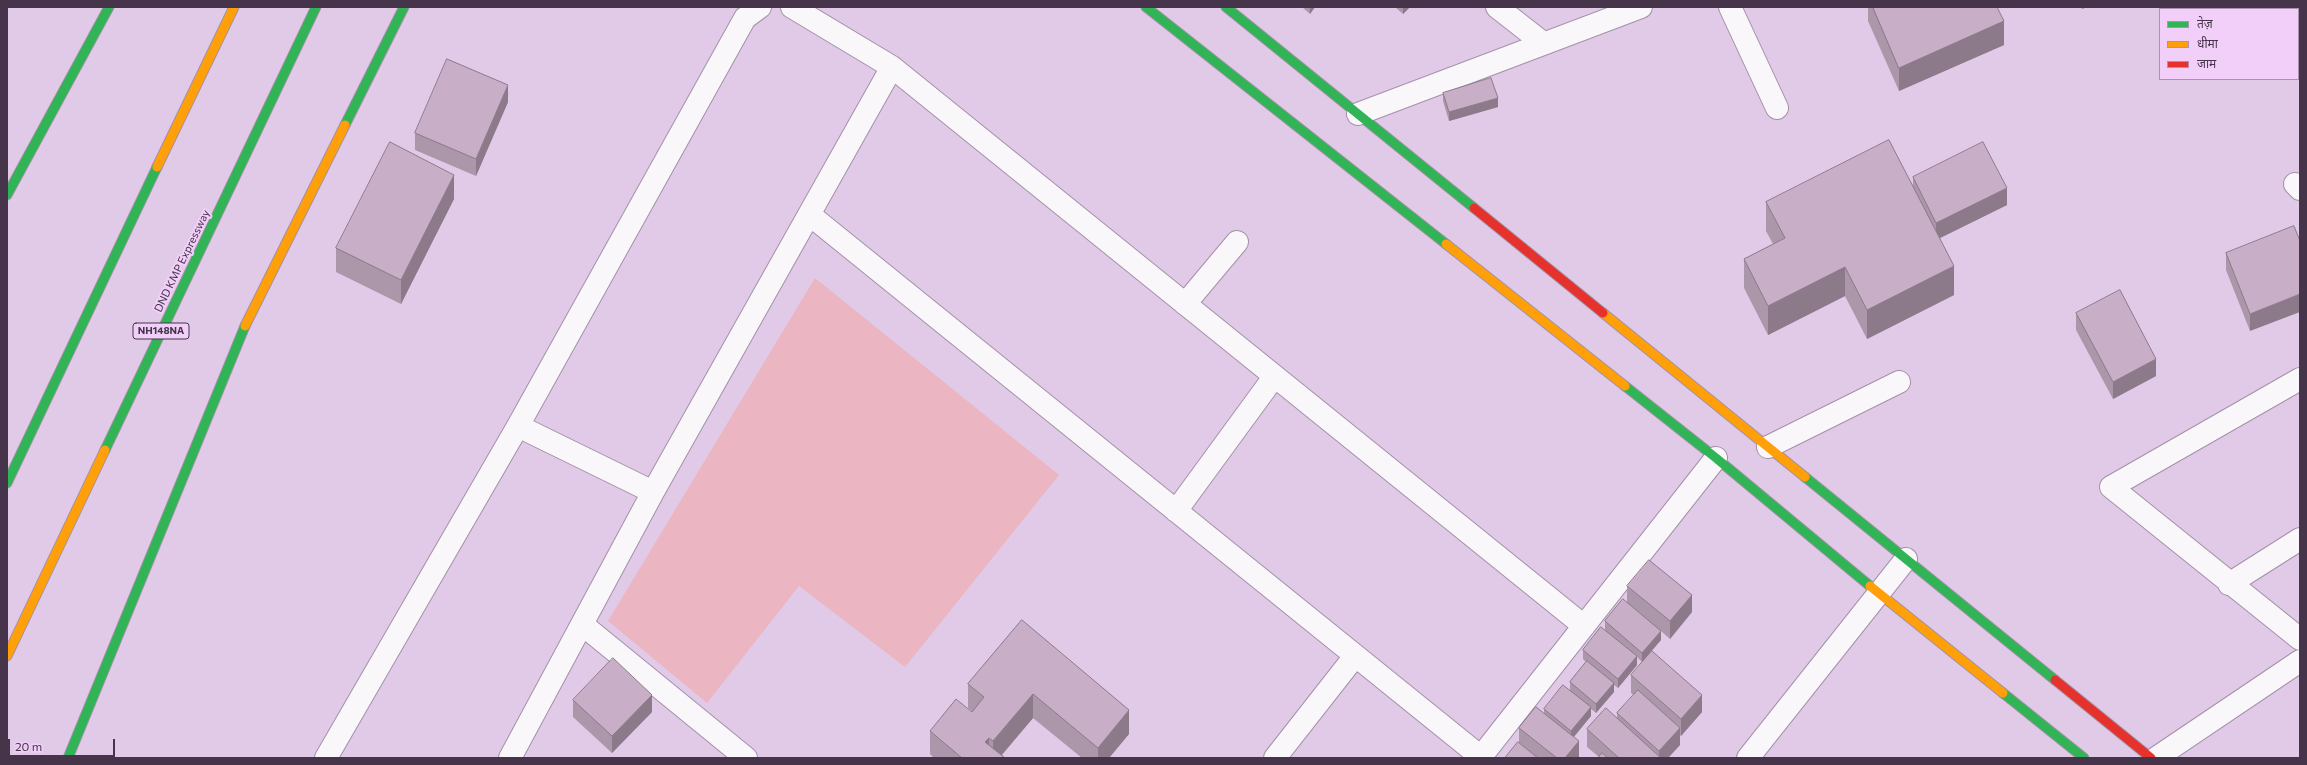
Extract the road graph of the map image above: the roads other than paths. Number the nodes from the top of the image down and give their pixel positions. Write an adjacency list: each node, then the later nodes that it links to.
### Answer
1 (110, 7): 16 (main road)
2 (234, 7): 26 (main road)
3 (316, 7): 36 (main road, DND KMP Expressway / NH148NA)
4 (404, 7): 39 (main road)
5 (760, 7): 23 (street)
6 (792, 7): 13 (street)
7 (1146, 7): 25 (main road)
8 (1226, 7): 15 (main road)
9 (1497, 7): 12 (street)
10 (1641, 7): 12 (street)
11 (1730, 7): 14 (street)
12 (1543, 43): 15 (street)
13 (892, 68): 17 (street); 19 (street)
14 (1777, 108)
15 (1358, 114): 24 (main road)
16 (7, 195)
17 (810, 215): 27 (street); 28 (street)
18 (1237, 242): 19 (street)
19 (1185, 304): 20 (street)
20 (1274, 377): 28 (street); 34 (street)
21 (2300, 379): 31 (street)
22 (1899, 382): 24 (street)
23 (518, 426): 27 (street); 40 (street)
24 (1768, 447): 30 (main road)
25 (1716, 458): 32 (main road); 34 (street)
26 (7, 483)
27 (653, 492): 33 (street)
28 (1176, 511): 37 (street)
29 (2300, 539): 31 (street)
30 (1906, 559): 32 (street); 47 (main road)
31 (2230, 584): 35 (street)
32 (1879, 593): 45 (street); 46 (main road)
33 (583, 625): 41 (street); 42 (street)
34 (1584, 626): 44 (street)
35 (2300, 639)
36 (7, 656)
37 (1355, 656): 43 (street); 44 (street)
38 (2300, 661): 48 (street)
39 (68, 758)
40 (326, 758)
41 (510, 758)
42 (746, 758)
43 (1275, 758)
44 (1480, 758)
45 (1748, 758)
46 (2084, 758)
47 (2151, 758)
48 (2156, 758)

